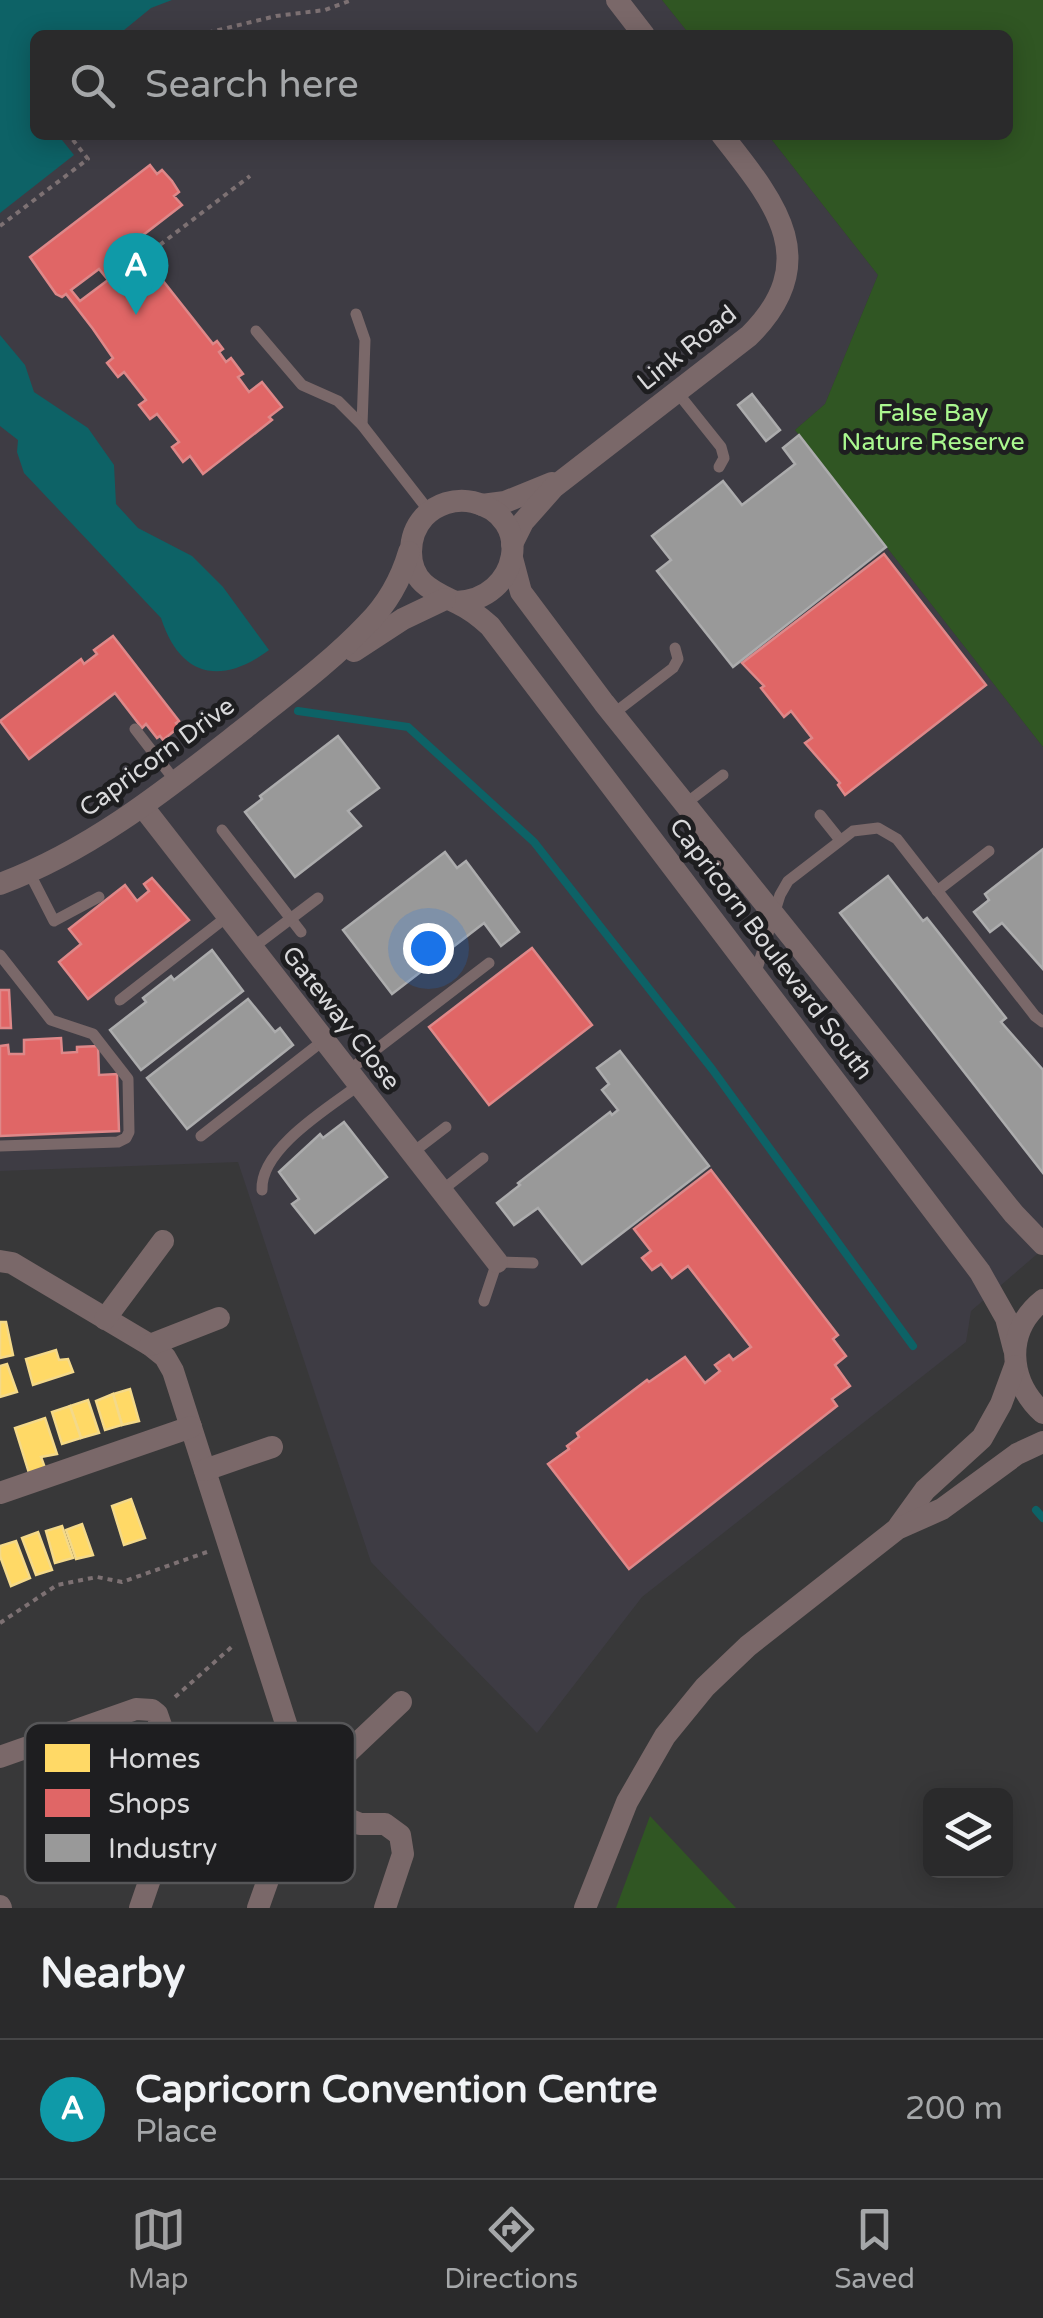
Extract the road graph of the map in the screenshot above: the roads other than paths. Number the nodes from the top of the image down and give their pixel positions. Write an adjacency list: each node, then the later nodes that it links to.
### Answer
1 (617, 0): 2 (street)
2 (640, 30)
3 (726, 140): 6 (street, Link Road)
4 (356, 314): 7 (lane)
5 (256, 331): 7 (lane)
6 (678, 392): 8 (lane); 9 (street, Link Road)
7 (362, 426): 11 (lane)
8 (718, 467)
9 (573, 472): 10 (street, Link Road); 13 (street, Link Road)
10 (482, 505): 11 (street); 13 (street)
11 (430, 512): 12 (street)
12 (410, 548): 14 (street); 16 (street, Capricorn Drive)
13 (512, 551): 14 (street); 17 (street, Capricorn Boulevard South)
14 (450, 600): 16 (street, Capricorn Drive); 39 (street, Capricorn Boulevard South)
15 (676, 648): 17 (lane)
16 (288, 694): 20 (street, Capricorn Drive)
17 (614, 714): 21 (street, Capricorn Boulevard South)
18 (135, 728): 20 (lane)
19 (723, 775): 21 (lane)
20 (176, 782): 22 (street, Capricorn Drive)
21 (685, 804): 32 (street, Capricorn Boulevard South)
22 (143, 807): 27 (street, Capricorn Drive); 33 (street, Gateway Close)
23 (820, 814): 25 (lane)
24 (222, 830): 34 (lane)
25 (840, 840): 29 (lane); 32 (lane)
26 (989, 851): 29 (lane)
27 (28, 872): 28 (street, Capricorn Drive); 30 (lane)
28 (0, 884)
29 (937, 891): 41 (lane)
30 (99, 897)
31 (318, 898): 34 (lane)
32 (774, 914): 39 (lane); 54 (street, Capricorn Boulevard South)
33 (228, 916): 36 (street, Gateway Close); 40 (lane)
34 (291, 918): 35 (lane); 36 (lane)
35 (302, 932)
36 (252, 948): 44 (street, Gateway Close)
37 (0, 955): 48 (lane)
38 (488, 963): 42 (lane)
39 (756, 972): 63 (street, Capricorn Boulevard South)
40 (120, 1000)
41 (1043, 1022)
42 (405, 1028): 43 (lane); 45 (lane)
43 (414, 1039)
44 (324, 1040): 45 (street, Gateway Close); 47 (lane)
45 (354, 1078): 49 (street, Gateway Close); 51 (lane)
46 (446, 1127): 49 (lane)
47 (201, 1136)
48 (0, 1146)
49 (412, 1153): 52 (street, Gateway Close)
50 (483, 1158): 52 (lane)
51 (262, 1190)
52 (441, 1191): 56 (street, Gateway Close)
53 (162, 1240): 61 (street)
54 (1043, 1244)
55 (0, 1261): 61 (street)
56 (497, 1262): 57 (lane); 59 (lane)
57 (533, 1264)
58 (1043, 1300): 63 (street)
59 (484, 1301)
60 (219, 1318): 62 (street)
61 (105, 1319): 62 (street)
62 (150, 1346): 65 (street)
63 (1014, 1358): 64 (street, Capricorn Boulevard South); 70 (street)
64 (1043, 1413)
65 (191, 1427): 68 (street); 69 (street)
66 (1043, 1442): 70 (street)
67 (272, 1447): 68 (street)
68 (205, 1470): 74 (street)
69 (0, 1493)
70 (897, 1529): 84 (street)
71 (401, 1702): 75 (street)
72 (98, 1723): 73 (street)
73 (160, 1723)
74 (285, 1723)
75 (355, 1746)
76 (25, 1748): 77 (street)
77 (0, 1756)
78 (355, 1822): 83 (street)
79 (149, 1883): 81 (street)
80 (267, 1883): 82 (street)
81 (140, 1908)
82 (258, 1908)
83 (384, 1908)
84 (585, 1908)

